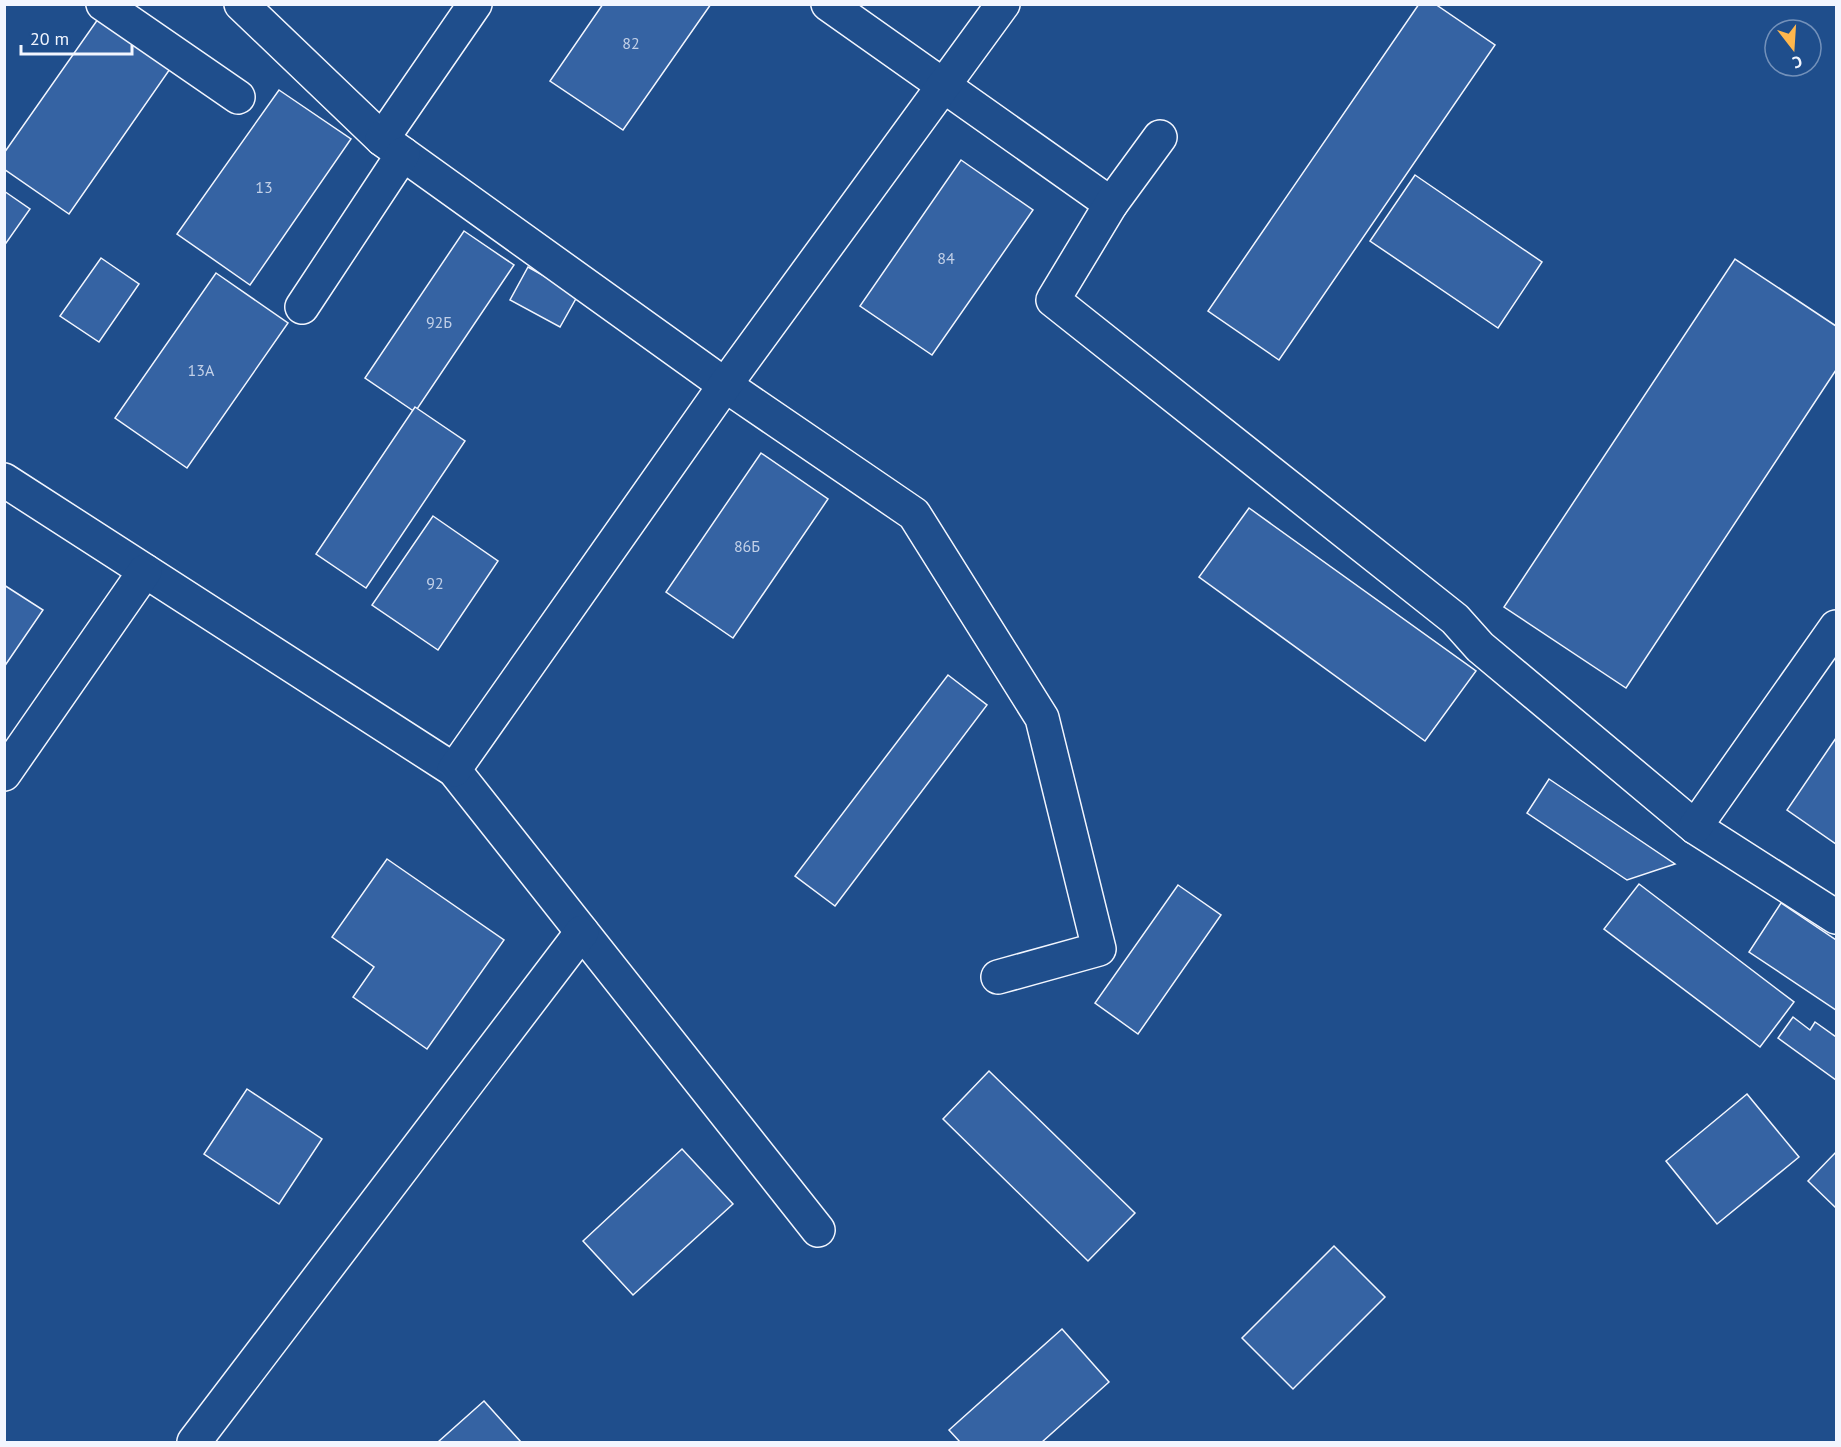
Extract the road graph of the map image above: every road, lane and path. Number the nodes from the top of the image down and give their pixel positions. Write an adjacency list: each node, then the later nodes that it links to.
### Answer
1 (103, 4): 7 (street)
2 (240, 4): 9 (street)
3 (475, 4): 9 (street)
4 (828, 4): 6 (street)
5 (1003, 4): 6 (street)
6 (942, 85): 10 (street); 12 (street)
7 (238, 97)
8 (1160, 137): 10 (street)
9 (392, 147): 11 (street); 12 (street)
10 (1112, 204): 18 (street)
11 (302, 307)
12 (725, 386): 16 (street); 21 (street)
13 (4, 480): 14 (street)
14 (146, 571): 16 (street); 17 (street)
15 (1836, 627): 18 (street)
16 (454, 770): 20 (street)
17 (4, 774)
18 (1695, 827): 19 (street)
19 (1836, 917)
20 (582, 932): 22 (street); 23 (street)
21 (998, 977)
22 (818, 1230)
23 (194, 1443)

